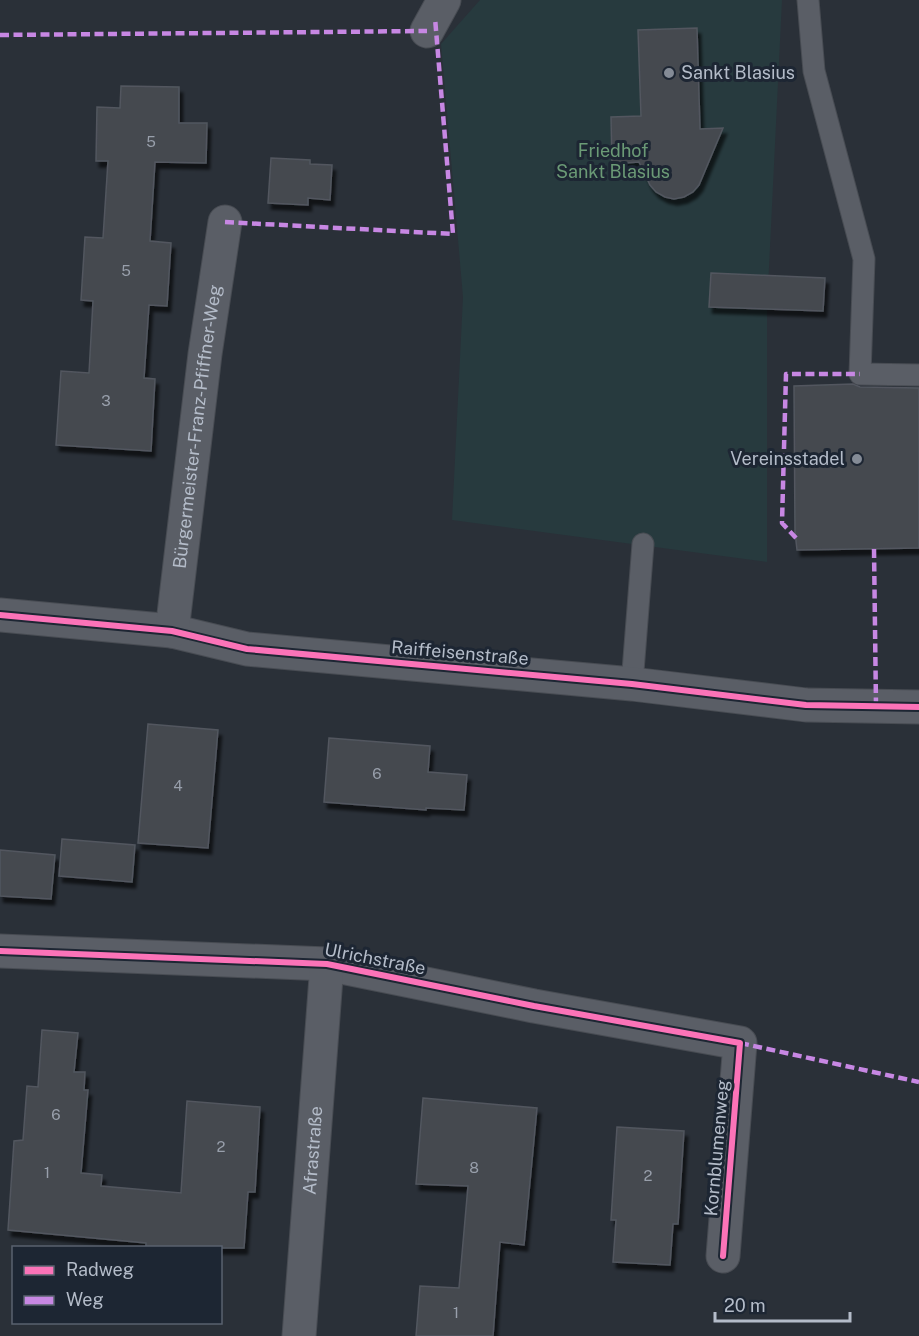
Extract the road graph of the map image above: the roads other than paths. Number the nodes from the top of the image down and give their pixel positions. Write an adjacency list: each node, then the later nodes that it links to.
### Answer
1 (444, 0): 3 (street)
2 (808, 0): 5 (lane)
3 (427, 31)
4 (225, 222): 8 (street, Bürgermeister-Franz-Pfiffner-Weg)
5 (919, 375)
6 (643, 544): 9 (lane)
7 (0, 615): 8 (street, Raiffeisenstraße)
8 (172, 631): 9 (street, Raiffeisenstraße)
9 (632, 684): 10 (street, Raiffeisenstraße)
10 (919, 707)
11 (0, 951): 12 (street, Ulrichstraße)
12 (327, 964): 13 (street, Ulrichstraße); 15 (street, Afrastraße)
13 (740, 1043): 14 (street, Kornblumenweg)
14 (723, 1256)
15 (299, 1336)

